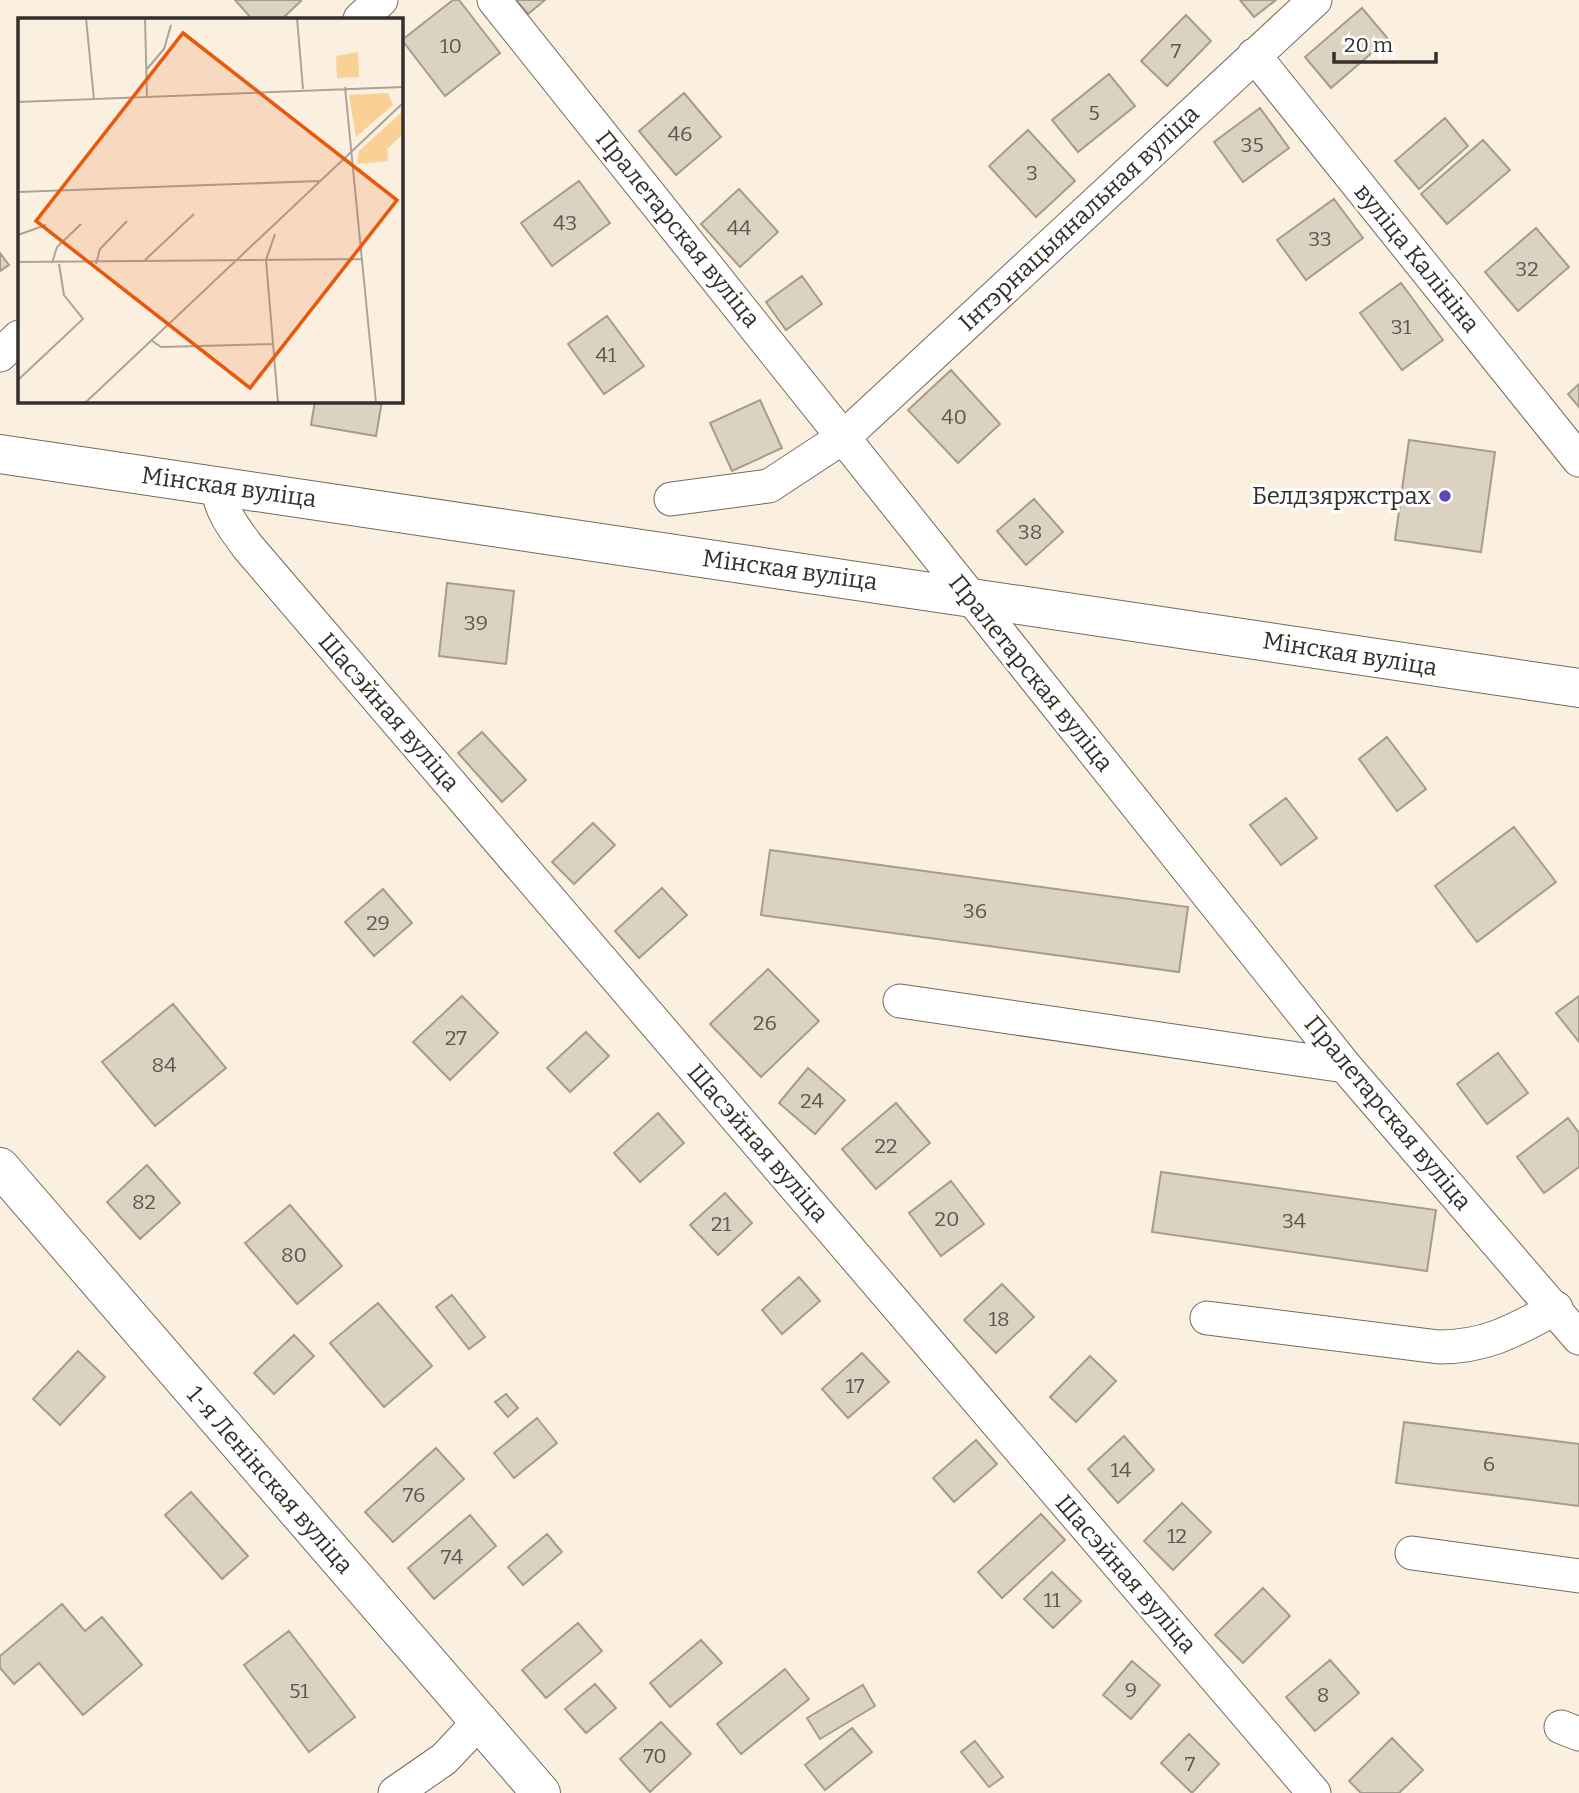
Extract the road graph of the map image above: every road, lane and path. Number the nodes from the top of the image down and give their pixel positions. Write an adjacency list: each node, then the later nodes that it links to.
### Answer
1 (381, 0): 4 (street)
2 (494, 0): 8 (street, Пралетарская вуліца)
3 (1315, 0): 5 (street, Інтэрнацыянальная вуліца)
4 (361, 18)
5 (1254, 55): 8 (street, Інтэрнацыянальная вуліца); 10 (street, вуліца Калініна)
6 (18, 338): 7 (street)
7 (0, 355)
8 (845, 436): 12 (street, Інтэрнацыянальная вуліца); 13 (street, Пралетарская вуліца)
9 (0, 454): 11 (main road, Мінская вуліца)
10 (1579, 460)
11 (217, 485): 13 (main road, Мінская вуліца); 26 (street, Шасэйная вуліца)
12 (671, 499)
13 (968, 597): 14 (main road, Мінская вуліца); 16 (street, Пралетарская вуліца)
14 (1579, 688)
15 (900, 1001): 16 (street)
16 (1345, 1066): 18 (street, Пралетарская вуліца)
17 (0, 1167): 23 (main road, 1-я Ленінская вуліца)
18 (1556, 1308): 19 (street); 20 (street, Пралетарская вуліца)
19 (1207, 1318)
20 (1579, 1338)
21 (1412, 1553): 22 (street)
22 (1579, 1576)
23 (479, 1722): 24 (street); 25 (main road, 1-я Ленінская вуліца)
24 (395, 1793)
25 (541, 1793)
26 (1314, 1793)

